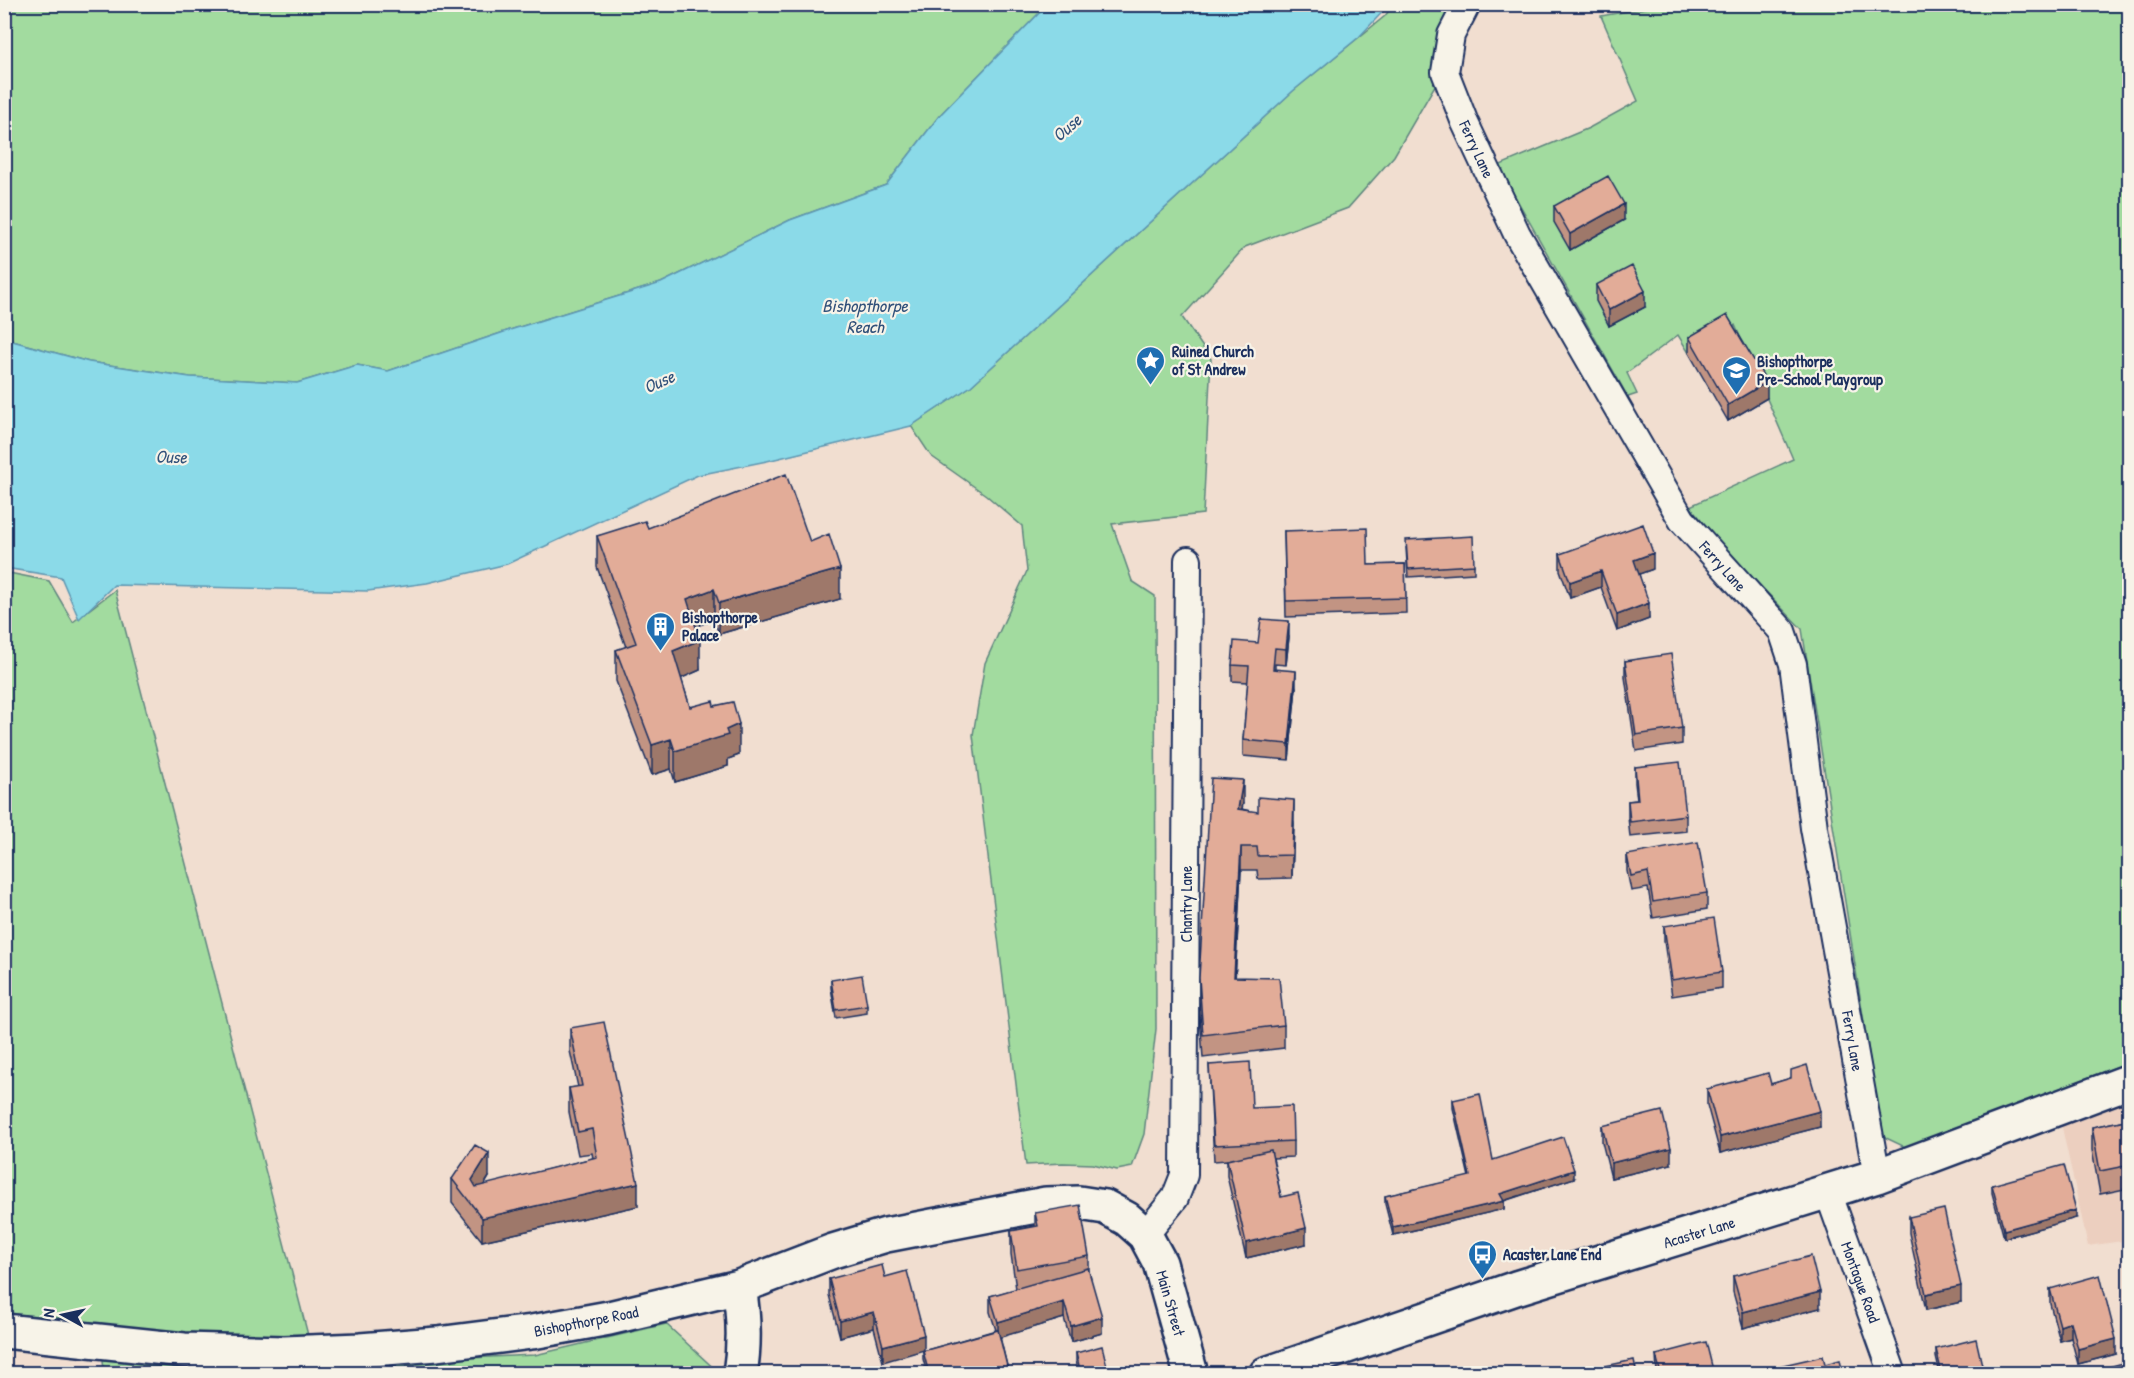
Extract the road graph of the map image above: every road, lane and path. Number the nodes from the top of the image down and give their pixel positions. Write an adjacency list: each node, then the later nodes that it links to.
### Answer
1 (1467, 4): 4 (street, Ferry Lane)
2 (1188, 560): 6 (street, Chantry Lane)
3 (2130, 1081): 4 (street, Acaster Lane)
4 (1877, 1176): 5 (street, Acaster Lane)
5 (1828, 1192): 11 (street, Acaster Lane); 12 (street, Montague Road)
6 (1145, 1235): 7 (street, Bishopthorpe Road); 10 (street, Main Street)
7 (739, 1287): 8 (street, Bishopthorpe Road); 9 (street)
8 (4, 1331)
9 (740, 1374)
10 (1191, 1374)
11 (1266, 1374)
12 (1893, 1374)

